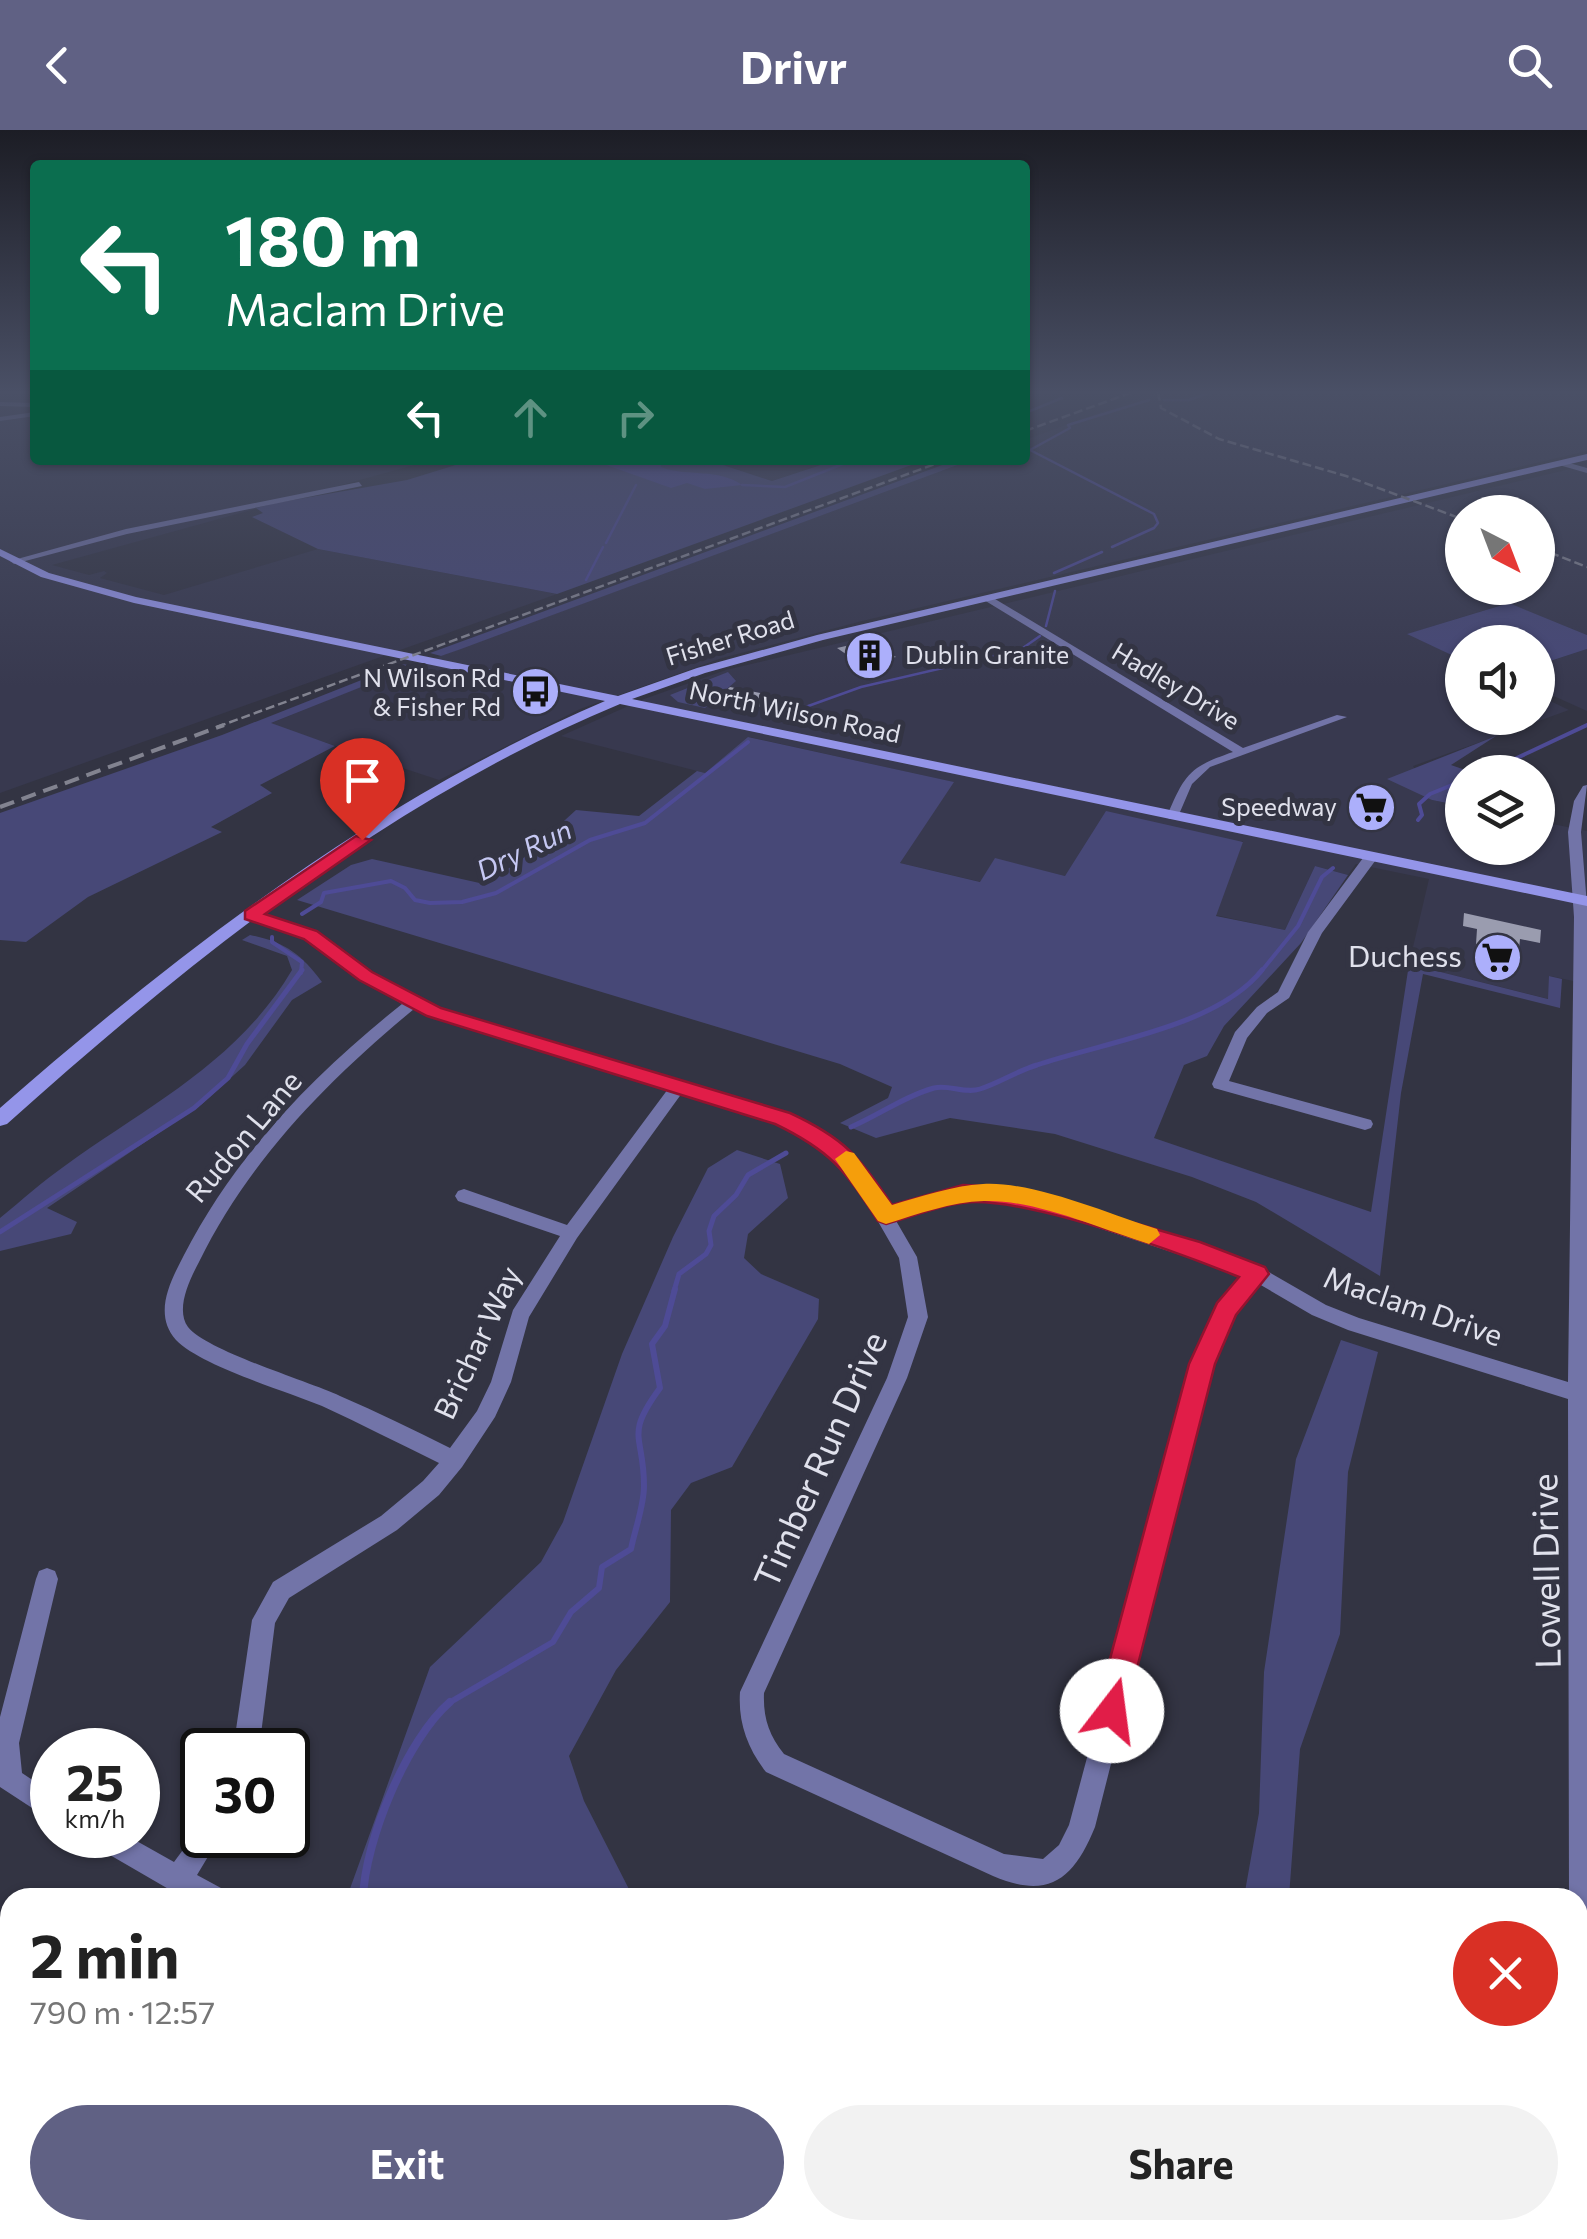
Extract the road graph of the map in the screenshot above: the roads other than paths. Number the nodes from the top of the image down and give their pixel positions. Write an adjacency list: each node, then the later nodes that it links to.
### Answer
1 (328, 490): 4 (street)
2 (1445, 490): 6 (main road, Fisher Road)
3 (0, 552): 4 (main road, North Wilson Road)
4 (14, 561): 5 (main road); 7 (main road, North Wilson Road)
5 (0, 565)
6 (987, 598): 7 (main road, Fisher Road); 9 (street, Hadley Drive)
7 (618, 701): 11 (main road, North Wilson Road); 14 (main road, Fisher Road)
8 (1341, 717): 9 (street)
9 (1240, 751): 11 (street)
10 (1587, 789): 13 (street, Lowell Drive)
11 (1173, 816): 12 (main road, North Wilson Road)
12 (1370, 857): 13 (main road, North Wilson Road); 19 (street)
13 (1584, 901): 15 (street, Lowell Drive)
14 (251, 915): 16 (street); 18 (main road, Fisher Road)
15 (1583, 980): 24 (street, Lowell Drive)
16 (412, 1003): 17 (street); 25 (street, Rudon Lane)
17 (678, 1087): 21 (street); 22 (street, Brichar Way)
18 (0, 1119)
19 (1365, 1124)
20 (464, 1196): 22 (street)
21 (886, 1215): 23 (street, Maclam Drive); 23 (street, Timber Run Drive)
22 (571, 1233): 25 (street, Brichar Way)
23 (1256, 1274): 24 (street, Maclam Drive)
24 (1580, 1394): 33 (street, Lowell Drive)
25 (454, 1460): 27 (street, Brichar Way)
26 (47, 1579): 28 (street)
27 (249, 1728)
28 (30, 1793)
29 (141, 1858): 31 (street)
30 (192, 1858): 31 (street)
31 (178, 1879): 32 (street)
32 (194, 1888)
33 (1582, 1888)

